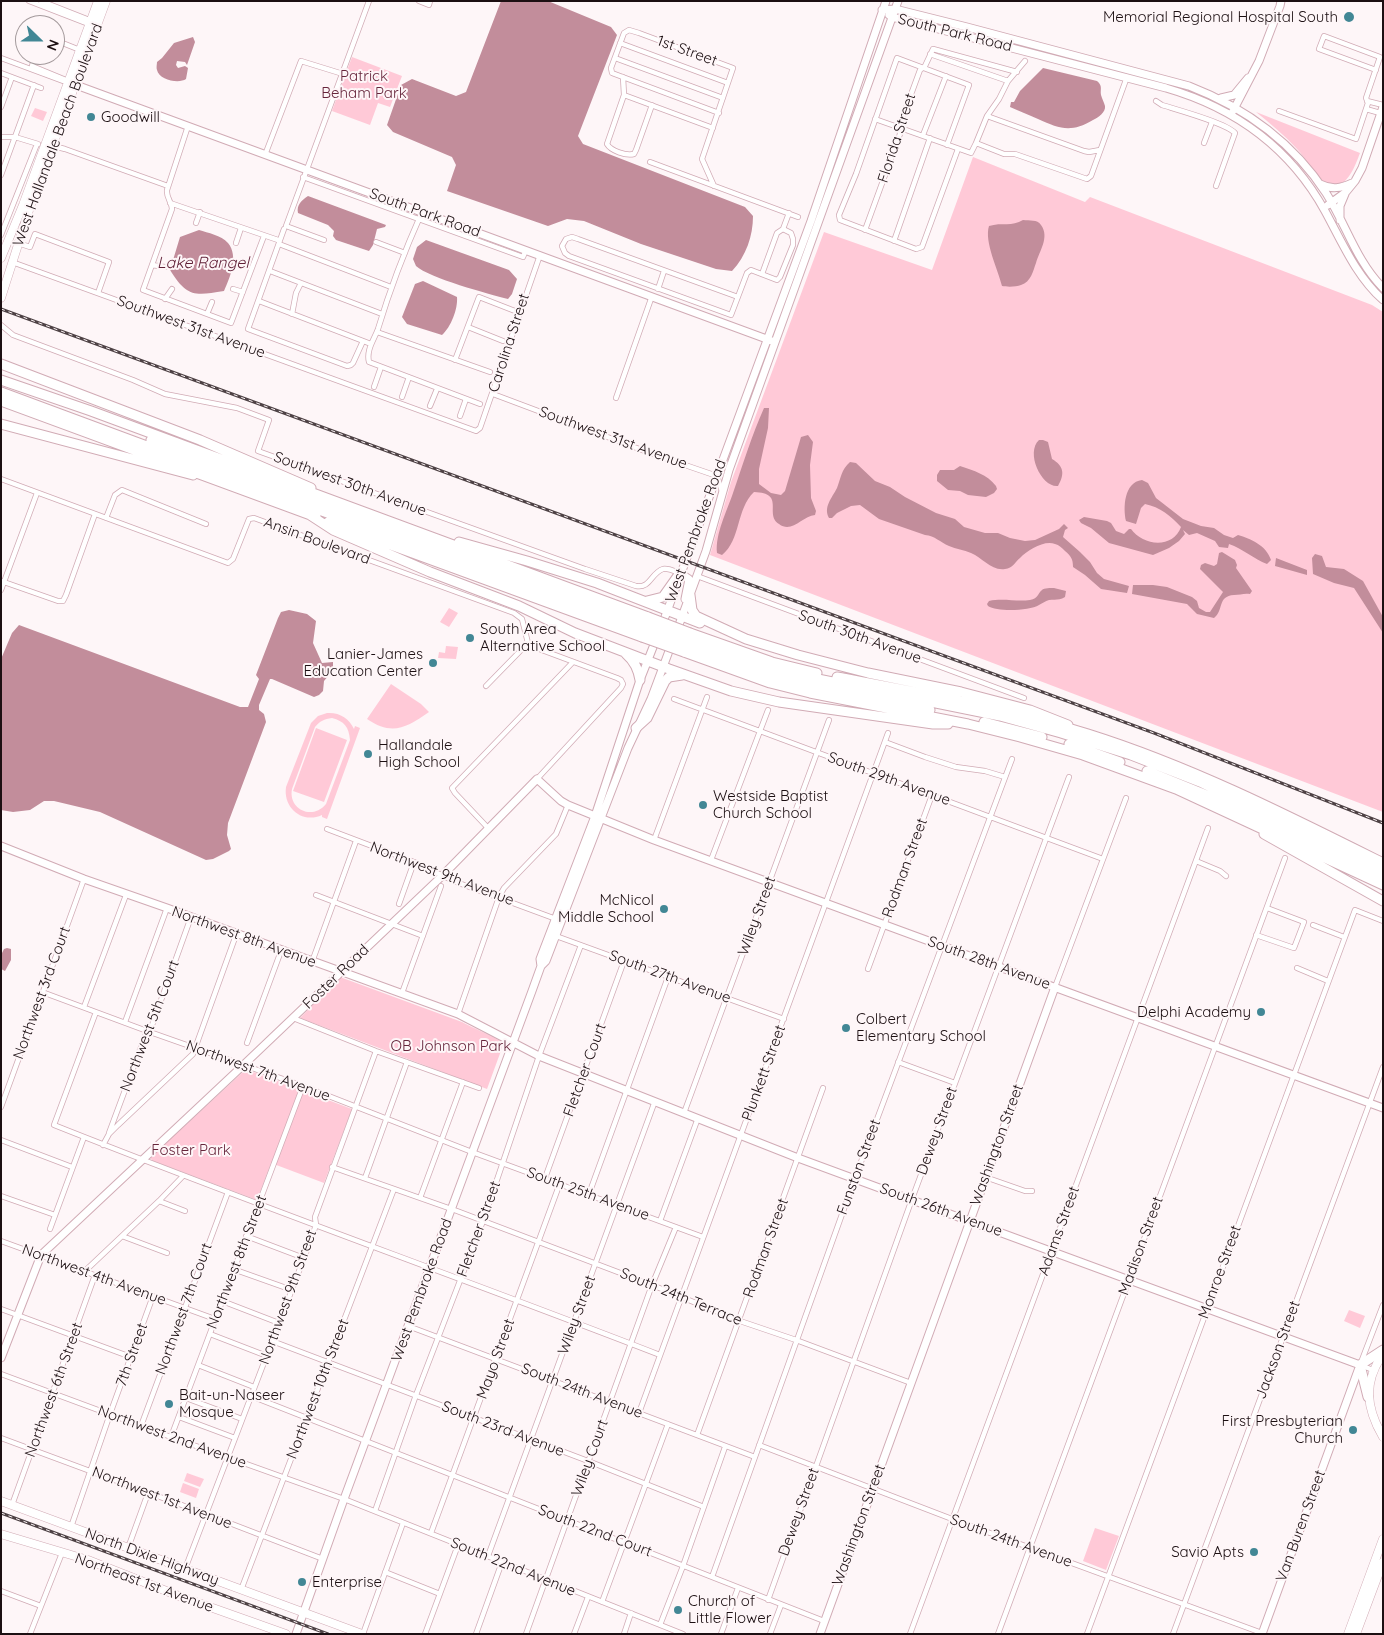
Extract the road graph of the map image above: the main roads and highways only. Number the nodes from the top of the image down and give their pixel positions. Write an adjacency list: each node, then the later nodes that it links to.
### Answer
1 (98, 1): 3 (main road, West Hallandale Beach Boulevard)
2 (106, 1): 3 (main road, West Hallandale Beach Boulevard)
3 (94, 23): 4 (main road, West Hallandale Beach Boulevard); 4 (main road, West Hallandale Beach Boulevard)
4 (45, 146): 5 (main road, West Hallandale Beach Boulevard); 7 (main road, West Hallandale Beach Boulevard)
5 (4, 236): 6 (main road, West Hallandale Beach Boulevard); 7 (main road)
6 (1, 257): 8 (main road)
7 (12, 262): 8 (main road, West Hallandale Beach Boulevard)
8 (6, 286): 9 (main road, West Hallandale Beach Boulevard)
9 (1, 298)
10 (1, 364): 21 (highway)
11 (1, 380): 15 (highway)
12 (1, 388): 19 (highway)
13 (1, 392): 18 (highway)
14 (1, 401): 16 (highway)
15 (91, 411): 19 (highway); 21 (highway)
16 (42, 415): 18 (highway); 20 (highway)
17 (1, 424): 20 (highway)
18 (165, 454): 27 (highway)
19 (200, 459): 27 (highway)
20 (213, 479): 22 (highway)
21 (333, 501): 23 (highway)
22 (310, 515): 27 (highway); 30 (highway)
23 (422, 534): 26 (highway); 27 (highway)
24 (680, 573): 26 (highway)
25 (690, 595): 28 (highway)
26 (647, 601): 28 (highway)
27 (645, 627): 29 (highway, bridge); 29 (highway, bridge)
28 (720, 628): 35 (highway)
29 (687, 642): 33 (highway); 35 (highway); 40 (highway); 41 (highway)
30 (624, 652): 31 (highway); 32 (highway)
31 (684, 675): 33 (highway); 34 (highway)
32 (640, 680)
33 (968, 724): 36 (highway)
34 (636, 728)
35 (1087, 734): 37 (highway)
36 (1244, 819): 42 (highway); 43 (highway)
37 (1358, 850): 38 (highway); 39 (highway)
38 (1383, 859)
39 (1383, 863)
40 (1383, 870)
41 (1383, 877)
42 (1383, 885)
43 (1383, 901)
44 (1383, 1350): 46 (highway)
45 (1383, 1354): 46 (main road)
46 (1368, 1398): 47 (main road)
47 (1383, 1436)
48 (1, 1501): 53 (main road, North Dixie Highway)
49 (1, 1534): 52 (main road, Northeast 1st Avenue)
50 (1383, 1539): 54 (main road)
51 (1383, 1562): 55 (main road)
52 (286, 1634)
53 (362, 1634)
54 (1348, 1634)
55 (1356, 1634)

